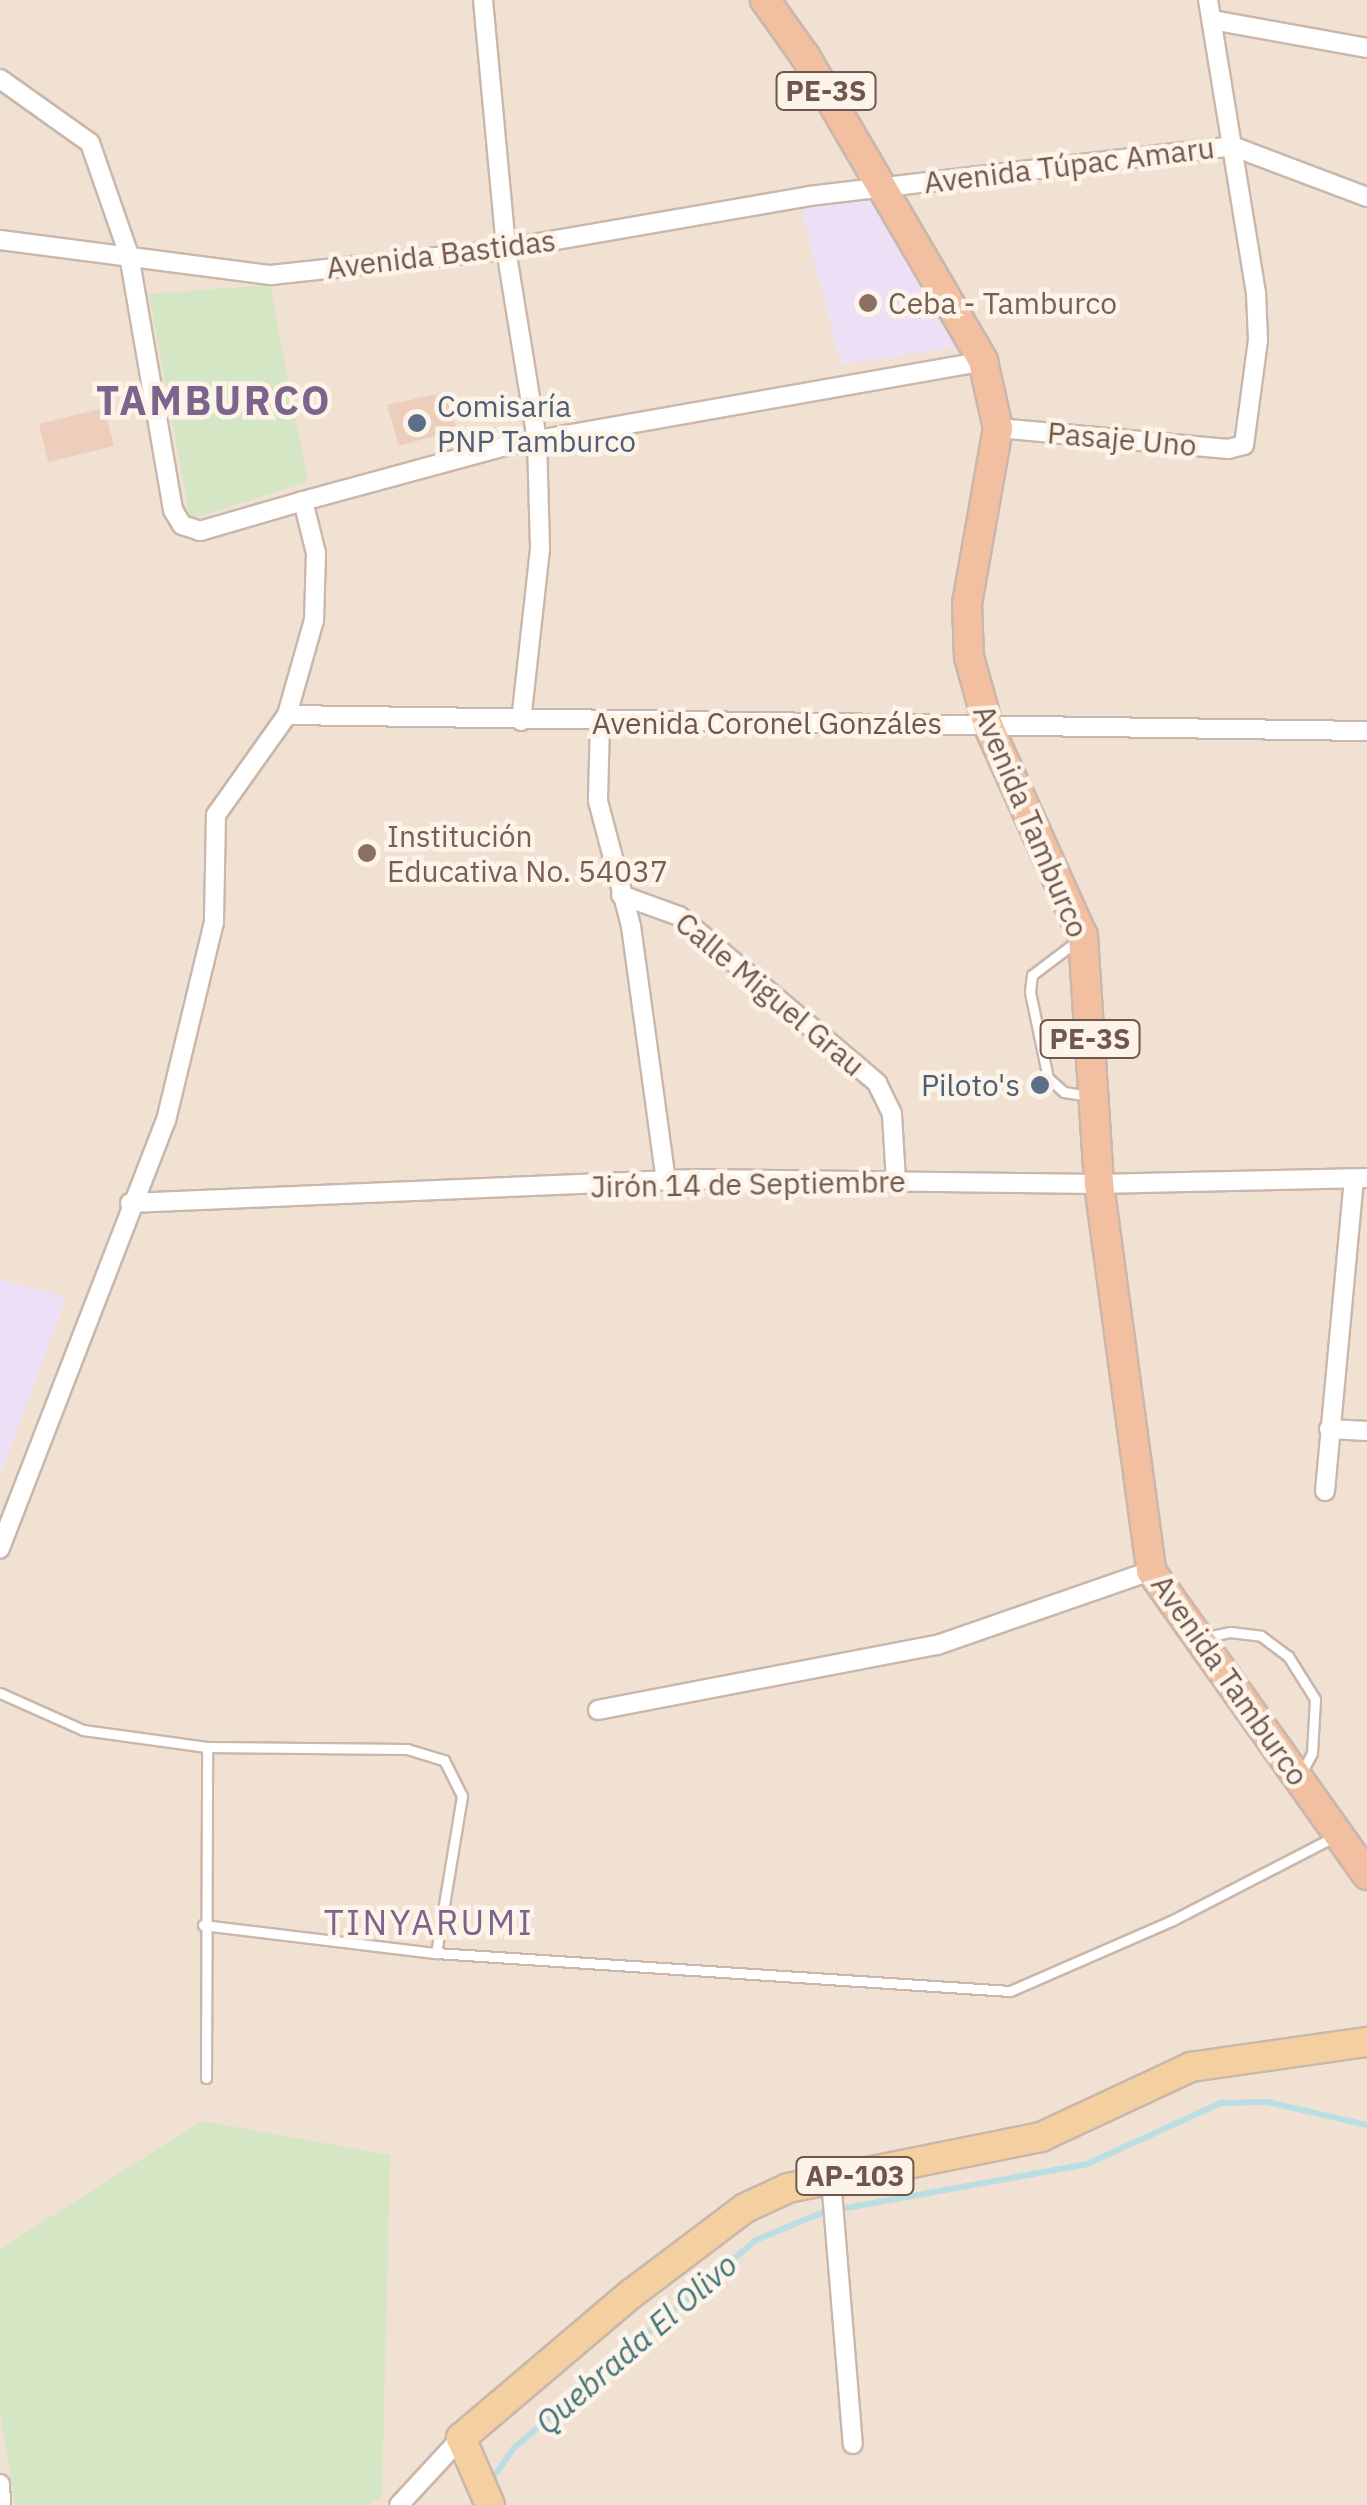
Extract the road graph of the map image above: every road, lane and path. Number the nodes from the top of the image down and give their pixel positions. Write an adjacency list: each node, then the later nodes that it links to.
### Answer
1 (483, 0): 11 (street)
2 (765, 0): 8 (highway, Avenida Tamburco / PE-3S)
3 (1208, 0): 4 (street)
4 (1212, 20): 5 (street); 7 (street)
5 (1367, 48)
6 (0, 80): 12 (street)
7 (1232, 146): 8 (street, Avenida Túpac Amaru); 9 (street, Avenida Túpac Amaru); 14 (street, Pasaje Uno)
8 (881, 186): 11 (street, Avenida Bastidas); 13 (highway, Avenida Tamburco / PE-3S)
9 (1367, 197)
10 (0, 240): 12 (street, Avenida Bastidas)
11 (506, 249): 12 (street, Avenida Bastidas); 15 (street)
12 (129, 255): 16 (street)
13 (983, 361): 14 (highway, Avenida Tamburco / PE-3S); 15 (street)
14 (998, 428): 20 (highway, Avenida Tamburco / PE-3S)
15 (537, 440): 16 (street); 18 (street)
16 (303, 502): 17 (street)
17 (287, 716): 18 (street, Avenida Coronel Gonzáles); 29 (street)
18 (522, 721): 19 (street, Avenida Coronel Gonzáles)
19 (600, 722): 20 (street, Avenida Coronel Gonzáles); 22 (street)
20 (988, 725): 21 (street, Avenida Coronel Gonzáles); 23 (highway, Avenida Tamburco / PE-3S)
21 (1367, 731)
22 (621, 896): 26 (street); 27 (street, Calle Miguel Grau)
23 (1084, 936): 24 (highway, Avenida Tamburco / PE-3S); 24 (lane)
24 (1094, 1097): 28 (highway, Avenida Tamburco / PE-3S)
25 (1361, 1179): 28 (street, Jirón 14 de Septiembre); 30 (street)
26 (666, 1181): 27 (street, Jirón 14 de Septiembre); 29 (street, Jirón 14 de Septiembre)
27 (896, 1182): 28 (street, Jirón 14 de Septiembre)
28 (1098, 1184): 34 (highway, Avenida Tamburco / PE-3S)
29 (130, 1203): 33 (street)
30 (1329, 1429): 31 (street); 32 (street)
31 (1367, 1431)
32 (1325, 1491)
33 (0, 1549)
34 (1151, 1570): 35 (highway, Avenida Tamburco / PE-3S); 37 (street)
35 (1199, 1638): 39 (highway, Avenida Tamburco / PE-3S); 39 (lane)
36 (0, 1692): 38 (lane)
37 (598, 1710)
38 (208, 1746): 42 (lane); 43 (lane)
39 (1299, 1779): 40 (highway, Avenida Tamburco / PE-3S)
40 (1338, 1834): 41 (highway, Avenida Tamburco / PE-3S); 43 (lane)
41 (1367, 1876)
42 (203, 1925): 43 (lane); 45 (lane)
43 (436, 1953)
44 (1367, 2042): 46 (main road, AP-103)
45 (206, 2078)
46 (831, 2179): 47 (main road, AP-103); 48 (street)
47 (461, 2438): 50 (main road); 52 (street)
48 (853, 2444)
49 (0, 2484): 51 (street)
50 (485, 2499)
51 (1, 2505)
52 (399, 2505)

